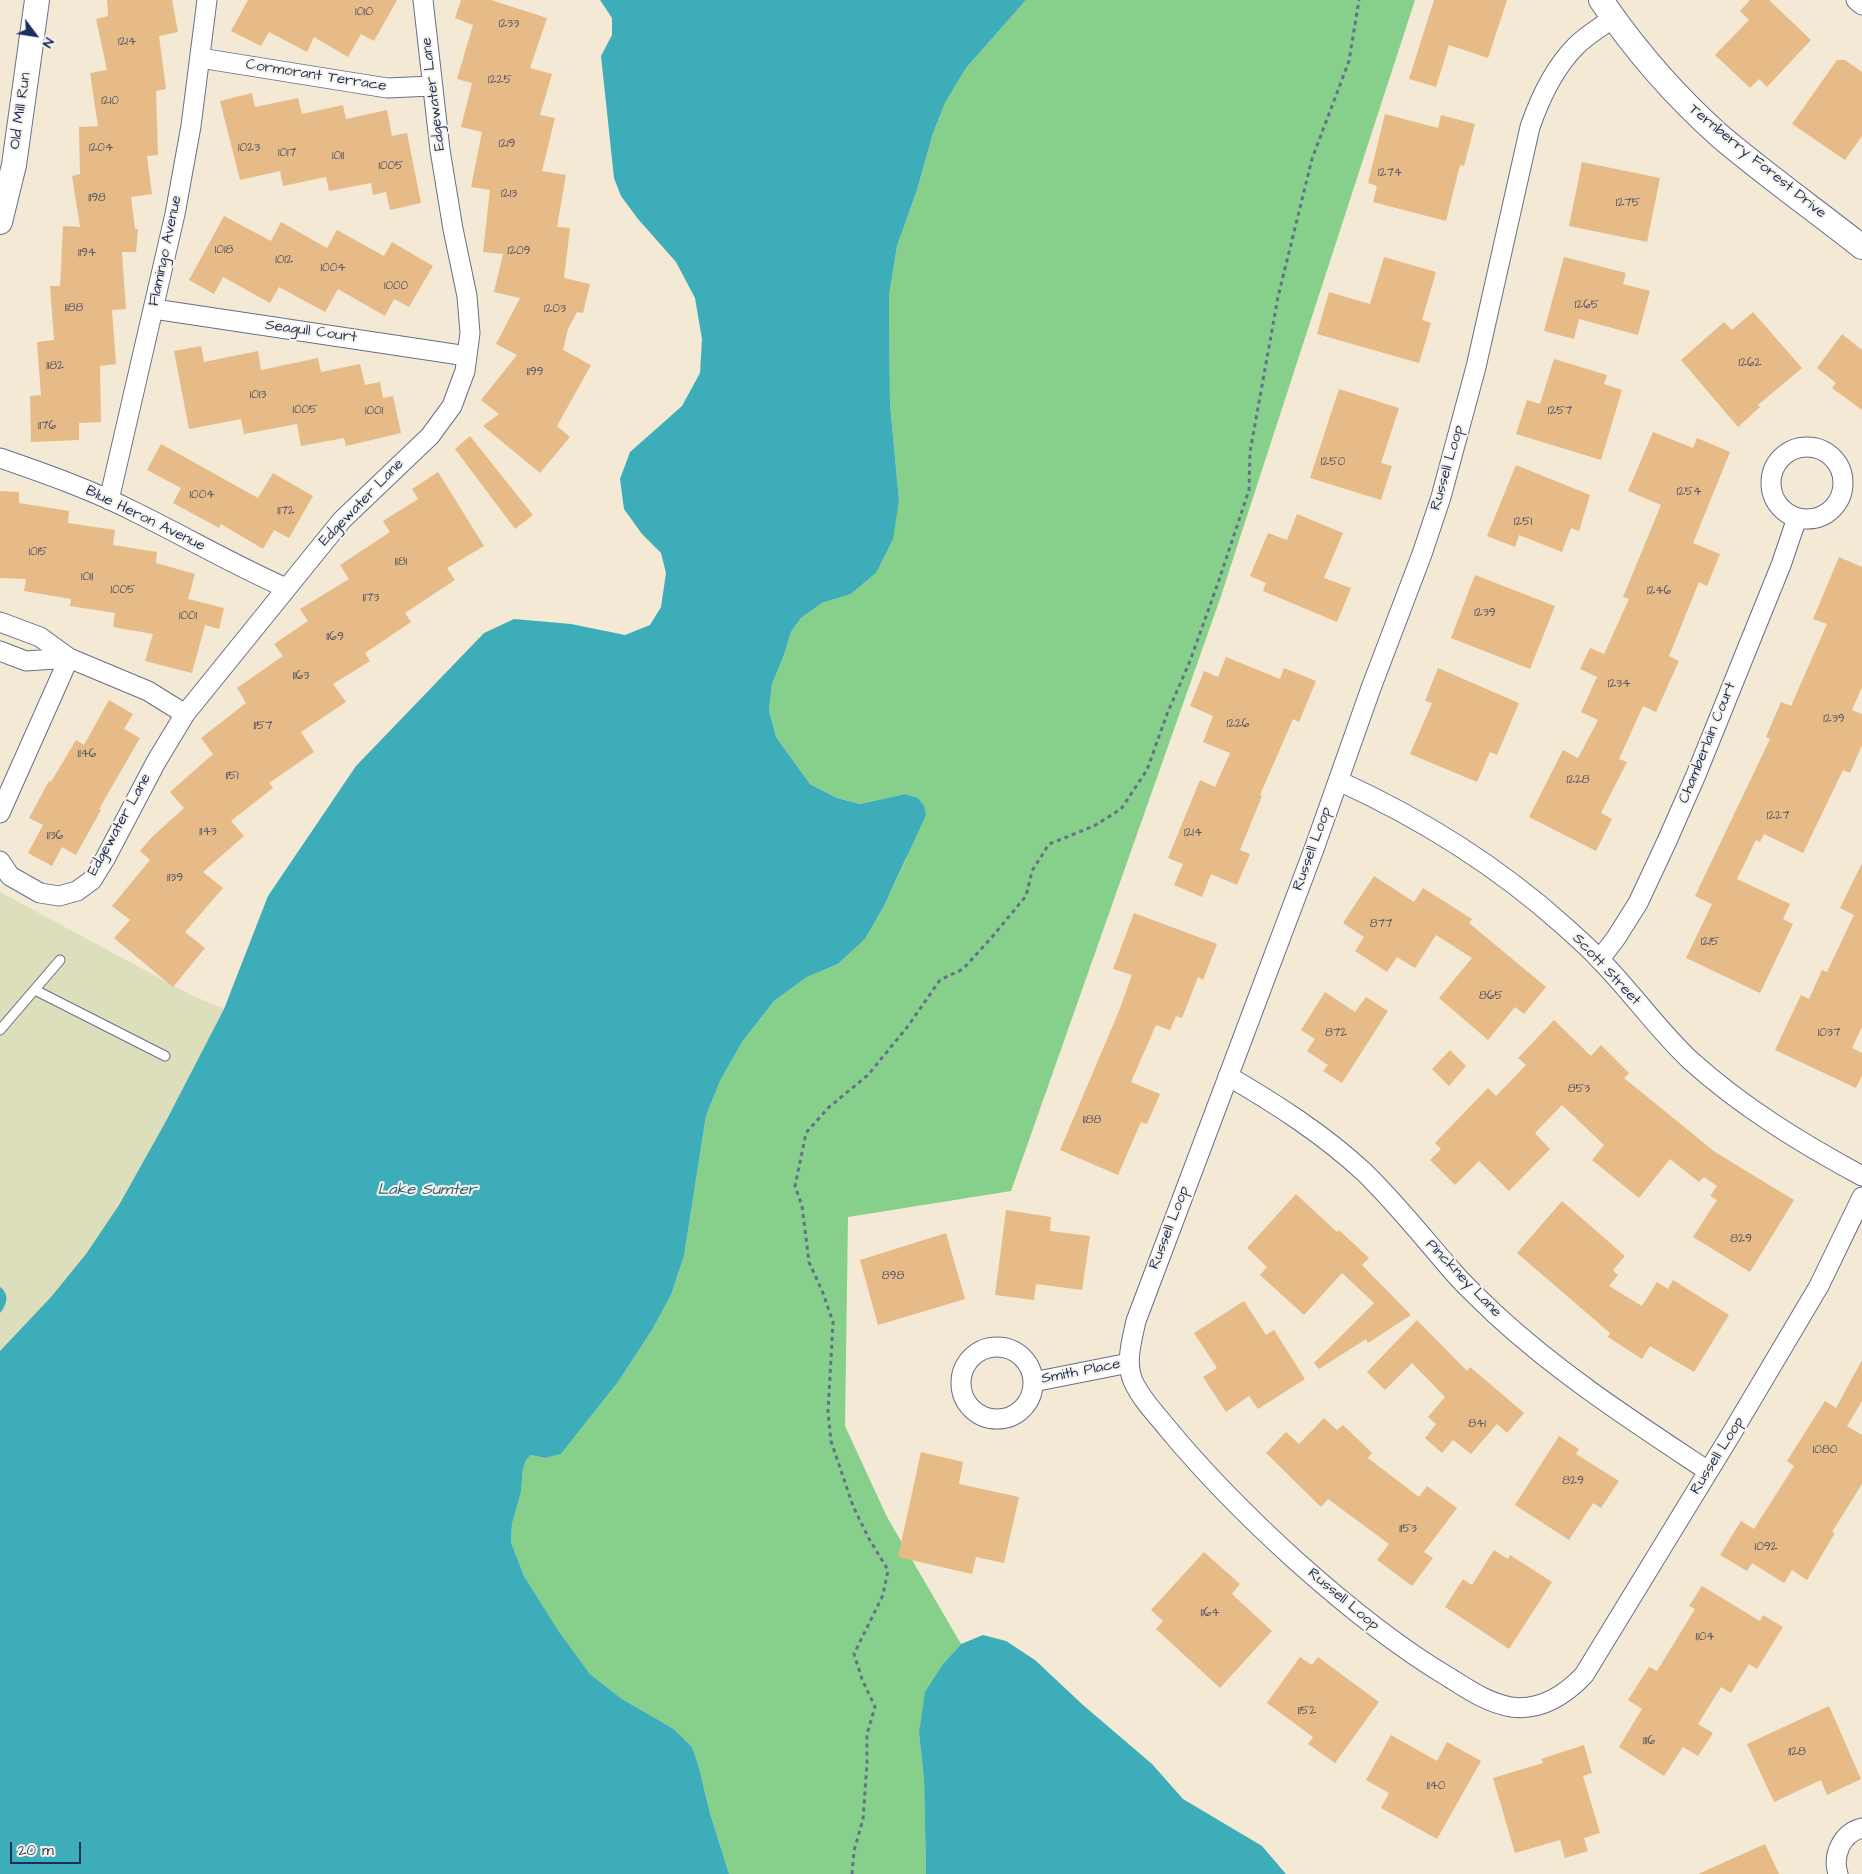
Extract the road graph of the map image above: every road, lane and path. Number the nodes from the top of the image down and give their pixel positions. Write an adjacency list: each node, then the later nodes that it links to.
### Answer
1 (37, 0): 10 (street, Old Mill Run)
2 (208, 0): 8 (street, Flamingo Avenue)
3 (423, 0): 9 (street, Edgewater Lane)
4 (1359, 0): 37 (path)
5 (1856, 0): 6 (street)
6 (1862, 5)
7 (1607, 9): 11 (street, Ternberry Forest Drive); 22 (street, Russell Loop)
8 (200, 58): 9 (street, Cormorant Terrace); 12 (street, Flamingo Avenue)
9 (432, 86): 13 (street, Edgewater Lane)
10 (0, 222)
11 (1862, 246)
12 (154, 309): 13 (street, Seagull Court); 15 (street, Flamingo Avenue)
13 (467, 356): 17 (street, Edgewater Lane)
14 (0, 458): 15 (street, Blue Heron Avenue)
15 (109, 500): 17 (street, Blue Heron Avenue)
16 (1797, 518): 25 (street, Chamberlain Court)
17 (286, 588): 21 (street, Edgewater Lane)
18 (0, 622): 20 (street)
19 (0, 652): 20 (street)
20 (69, 658): 21 (street); 23 (street)
21 (184, 714): 24 (street, Edgewater Lane)
22 (1339, 780): 25 (street, Scott Street); 30 (street, Russell Loop)
23 (0, 813)
24 (0, 861)
25 (1600, 959): 31 (street, Scott Street)
26 (60, 960): 27 (lane)
27 (35, 990): 28 (lane); 29 (lane)
28 (0, 1030)
29 (165, 1056)
30 (1228, 1076): 33 (street, Russell Loop); 35 (street, Pinckney Lane)
31 (1862, 1176)
32 (1862, 1197): 35 (street, Russell Loop)
33 (1130, 1363): 34 (street, Smith Place); 35 (street, Russell Loop)
34 (1033, 1382)
35 (1708, 1471)
36 (1862, 1828): 38 (street)
37 (852, 1874)
38 (1838, 1874)

